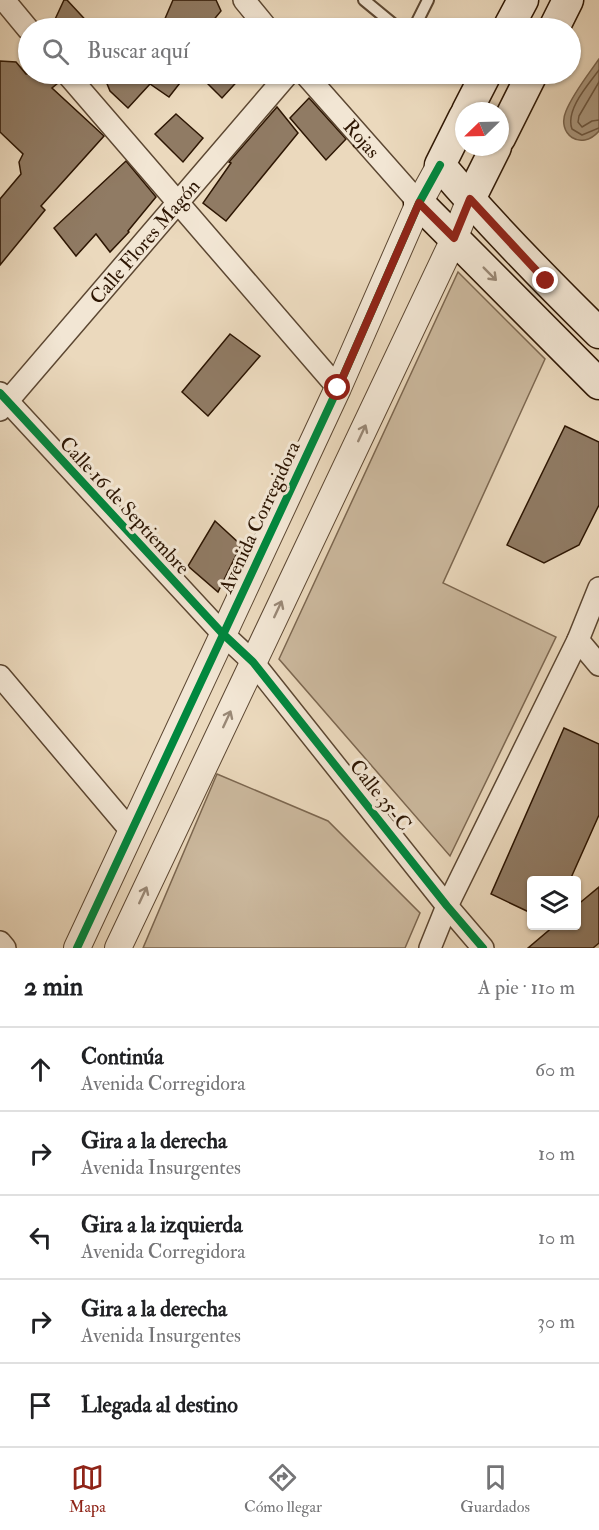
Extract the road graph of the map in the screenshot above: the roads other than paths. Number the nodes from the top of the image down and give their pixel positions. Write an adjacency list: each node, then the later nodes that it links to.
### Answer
1 (4, 0): 7 (street)
2 (244, 0): 8 (street)
3 (364, 0): 9 (lane)
4 (428, 0): 10 (lane)
5 (523, 0): 11 (main road)
6 (568, 0): 12 (main road)
7 (19, 18)
8 (259, 18)
9 (386, 18)
10 (419, 18)
11 (513, 18)
12 (559, 18)
13 (76, 84): 24 (street)
14 (279, 84): 24 (street, Calle Flores Magón)
15 (314, 84): 25 (street, Rojas)
16 (481, 84): 18 (main road)
17 (527, 84): 19 (main road)
18 (472, 102)
19 (509, 120)
20 (455, 135): 22 (main road)
21 (492, 156): 23 (main road)
22 (440, 165): 23 (main road); 25 (street, Avenida Corregidora)
23 (470, 199): 26 (street); 27 (main road)
24 (177, 201): 29 (street); 30 (street, Calle Flores Magón)
25 (419, 203): 26 (main road); 29 (street, Avenida Corregidora)
26 (454, 238): 28 (main road, one-way to 28); 34 (street, one-way to 26)
27 (599, 333)
28 (599, 384)
29 (338, 388): 32 (street, Avenida Corregidora)
30 (2, 402): 32 (street, Calle 16 de Septiembre)
31 (599, 588): 33 (street)
32 (222, 633): 34 (street, Calle 16 de Septiembre); 37 (street, Avenida Corregidora)
33 (578, 640): 35 (street); 38 (street)
34 (253, 662): 38 (street, Calle 35-C); 42 (street, one-way to 34)
35 (599, 665)
36 (0, 676): 37 (street)
37 (131, 831): 41 (street, Avenida Corregidora)
38 (447, 906): 43 (street); 44 (street, Calle 35-C)
39 (0, 942): 40 (street)
40 (5, 948)
41 (77, 948)
42 (118, 948)
43 (430, 948)
44 (483, 948)

